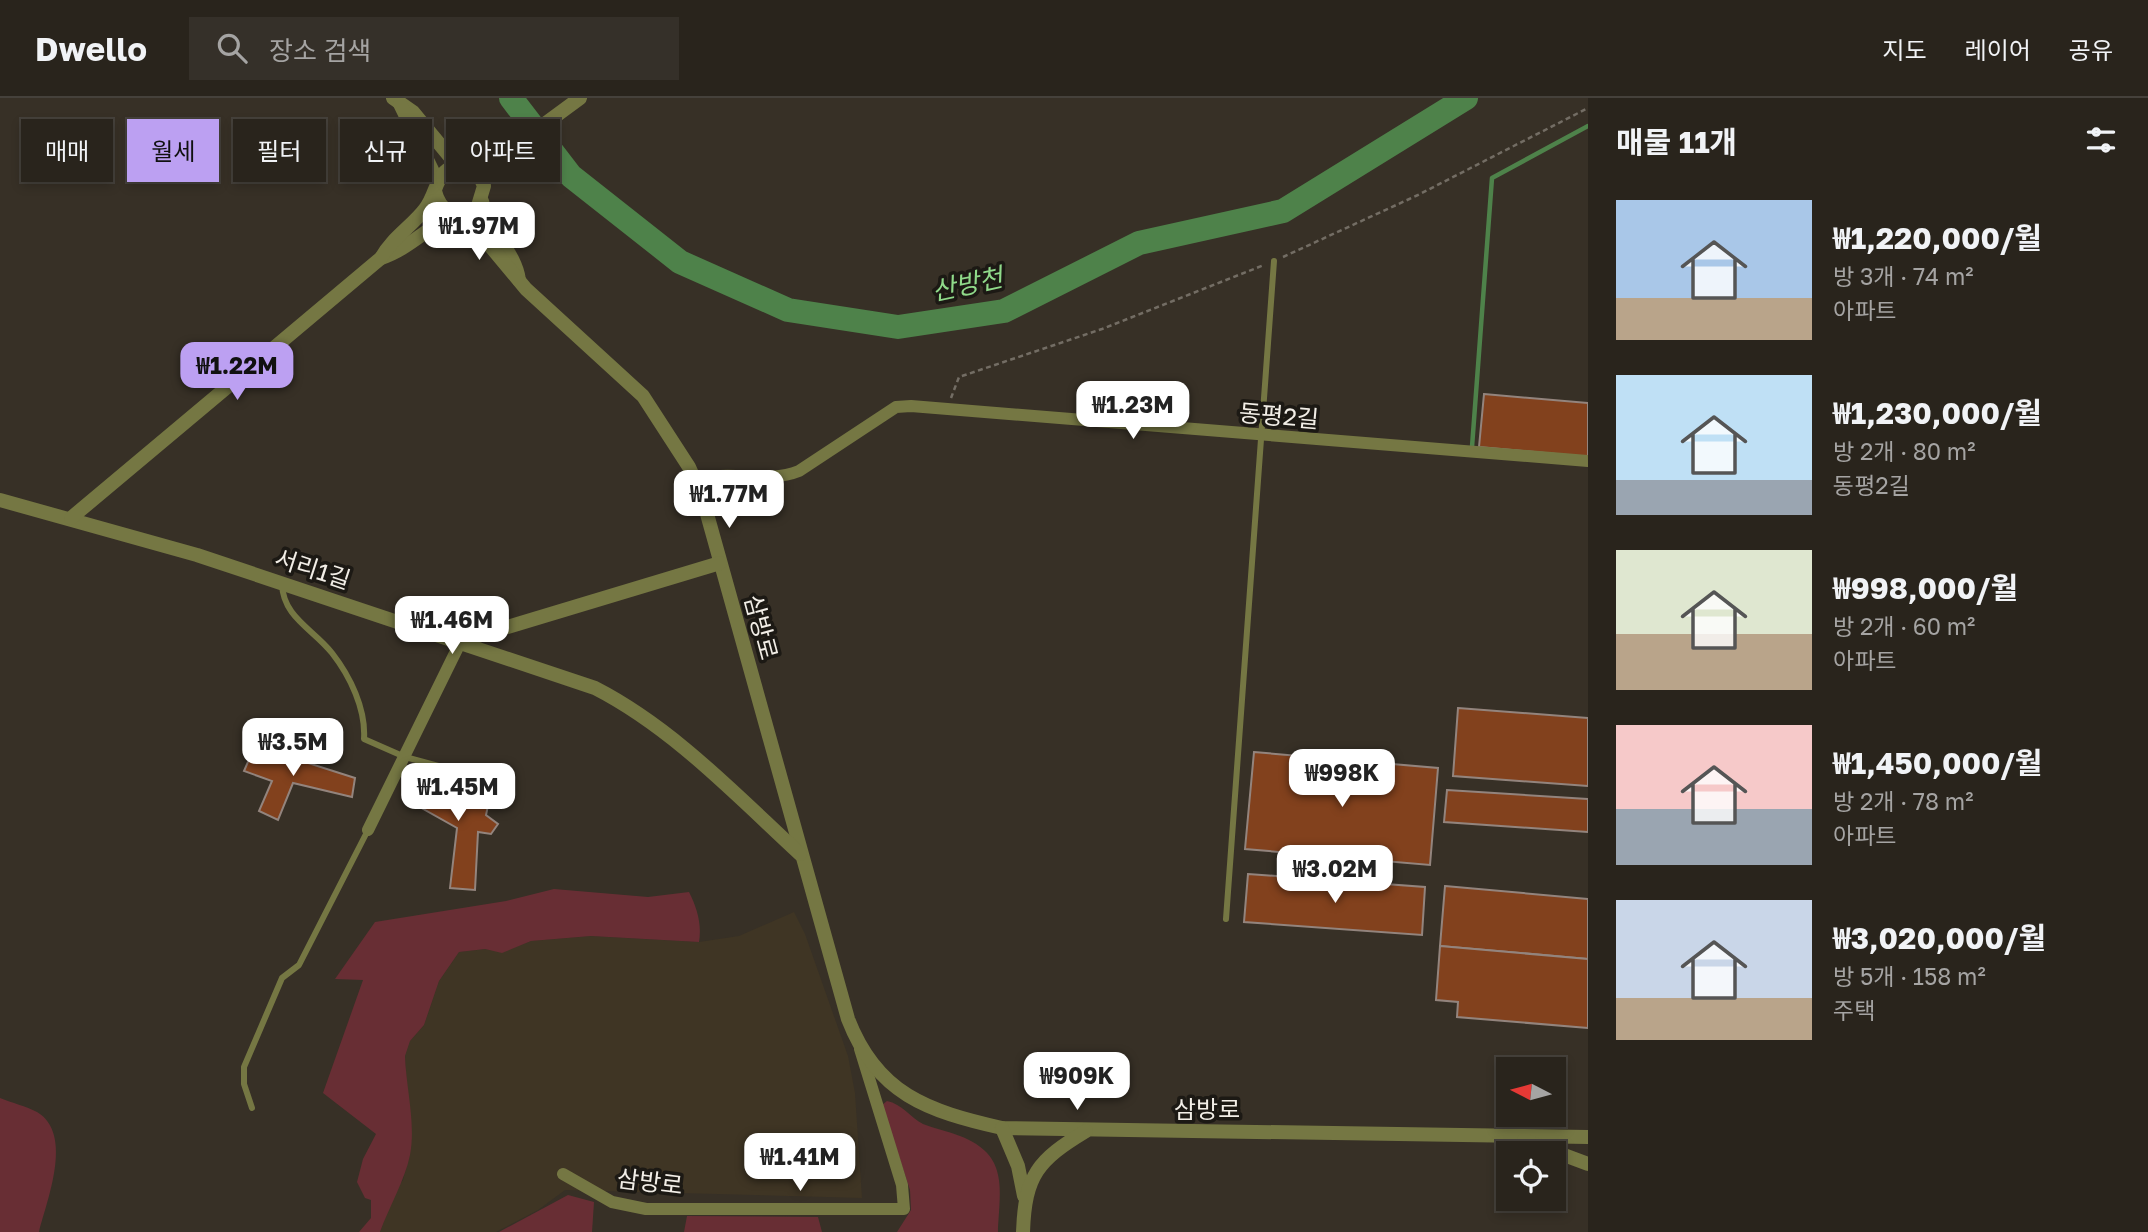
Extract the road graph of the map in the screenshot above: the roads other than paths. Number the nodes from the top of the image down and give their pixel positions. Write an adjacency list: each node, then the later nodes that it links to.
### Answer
1 (580, 98): 3 (street)
2 (396, 101): 4 (street); 7 (street)
3 (551, 119)
4 (446, 152)
5 (446, 170): 7 (street)
6 (482, 182): 8 (street)
7 (436, 186): 9 (street); 10 (street)
8 (482, 201): 9 (street); 12 (street, 삼방로)
9 (457, 215): 10 (street); 12 (street, 삼방로)
10 (381, 258): 17 (street)
11 (1274, 261): 13 (lane)
12 (519, 280): 15 (street, 삼방로)
13 (1263, 435): 14 (street, 동평2길); 15 (street, 동평2길); 25 (lane)
14 (1588, 461)
15 (695, 481): 18 (street, 삼방로)
16 (0, 500): 17 (street, 서리1길)
17 (71, 519): 19 (street, 서리1길)
18 (720, 563): 20 (street); 24 (street, 삼방로)
19 (282, 582): 20 (street, 서리1길); 21 (lane)
20 (461, 640): 21 (street); 24 (street, 서리1길)
21 (405, 757): 22 (lane); 23 (street)
22 (506, 792)
23 (368, 830): 27 (lane)
24 (801, 855): 26 (street, 삼방로)
25 (1226, 919)
26 (859, 1045): 28 (street, 삼방로); 33 (street, 삼방로)
27 (252, 1108)
28 (1002, 1128): 29 (street, 삼방로); 34 (street)
29 (1088, 1130): 30 (street, 삼방로); 34 (street)
30 (1499, 1133): 31 (street); 32 (street)
31 (1588, 1137)
32 (1588, 1164)
33 (563, 1174)
34 (1024, 1196): 35 (street)
35 (1023, 1232)

